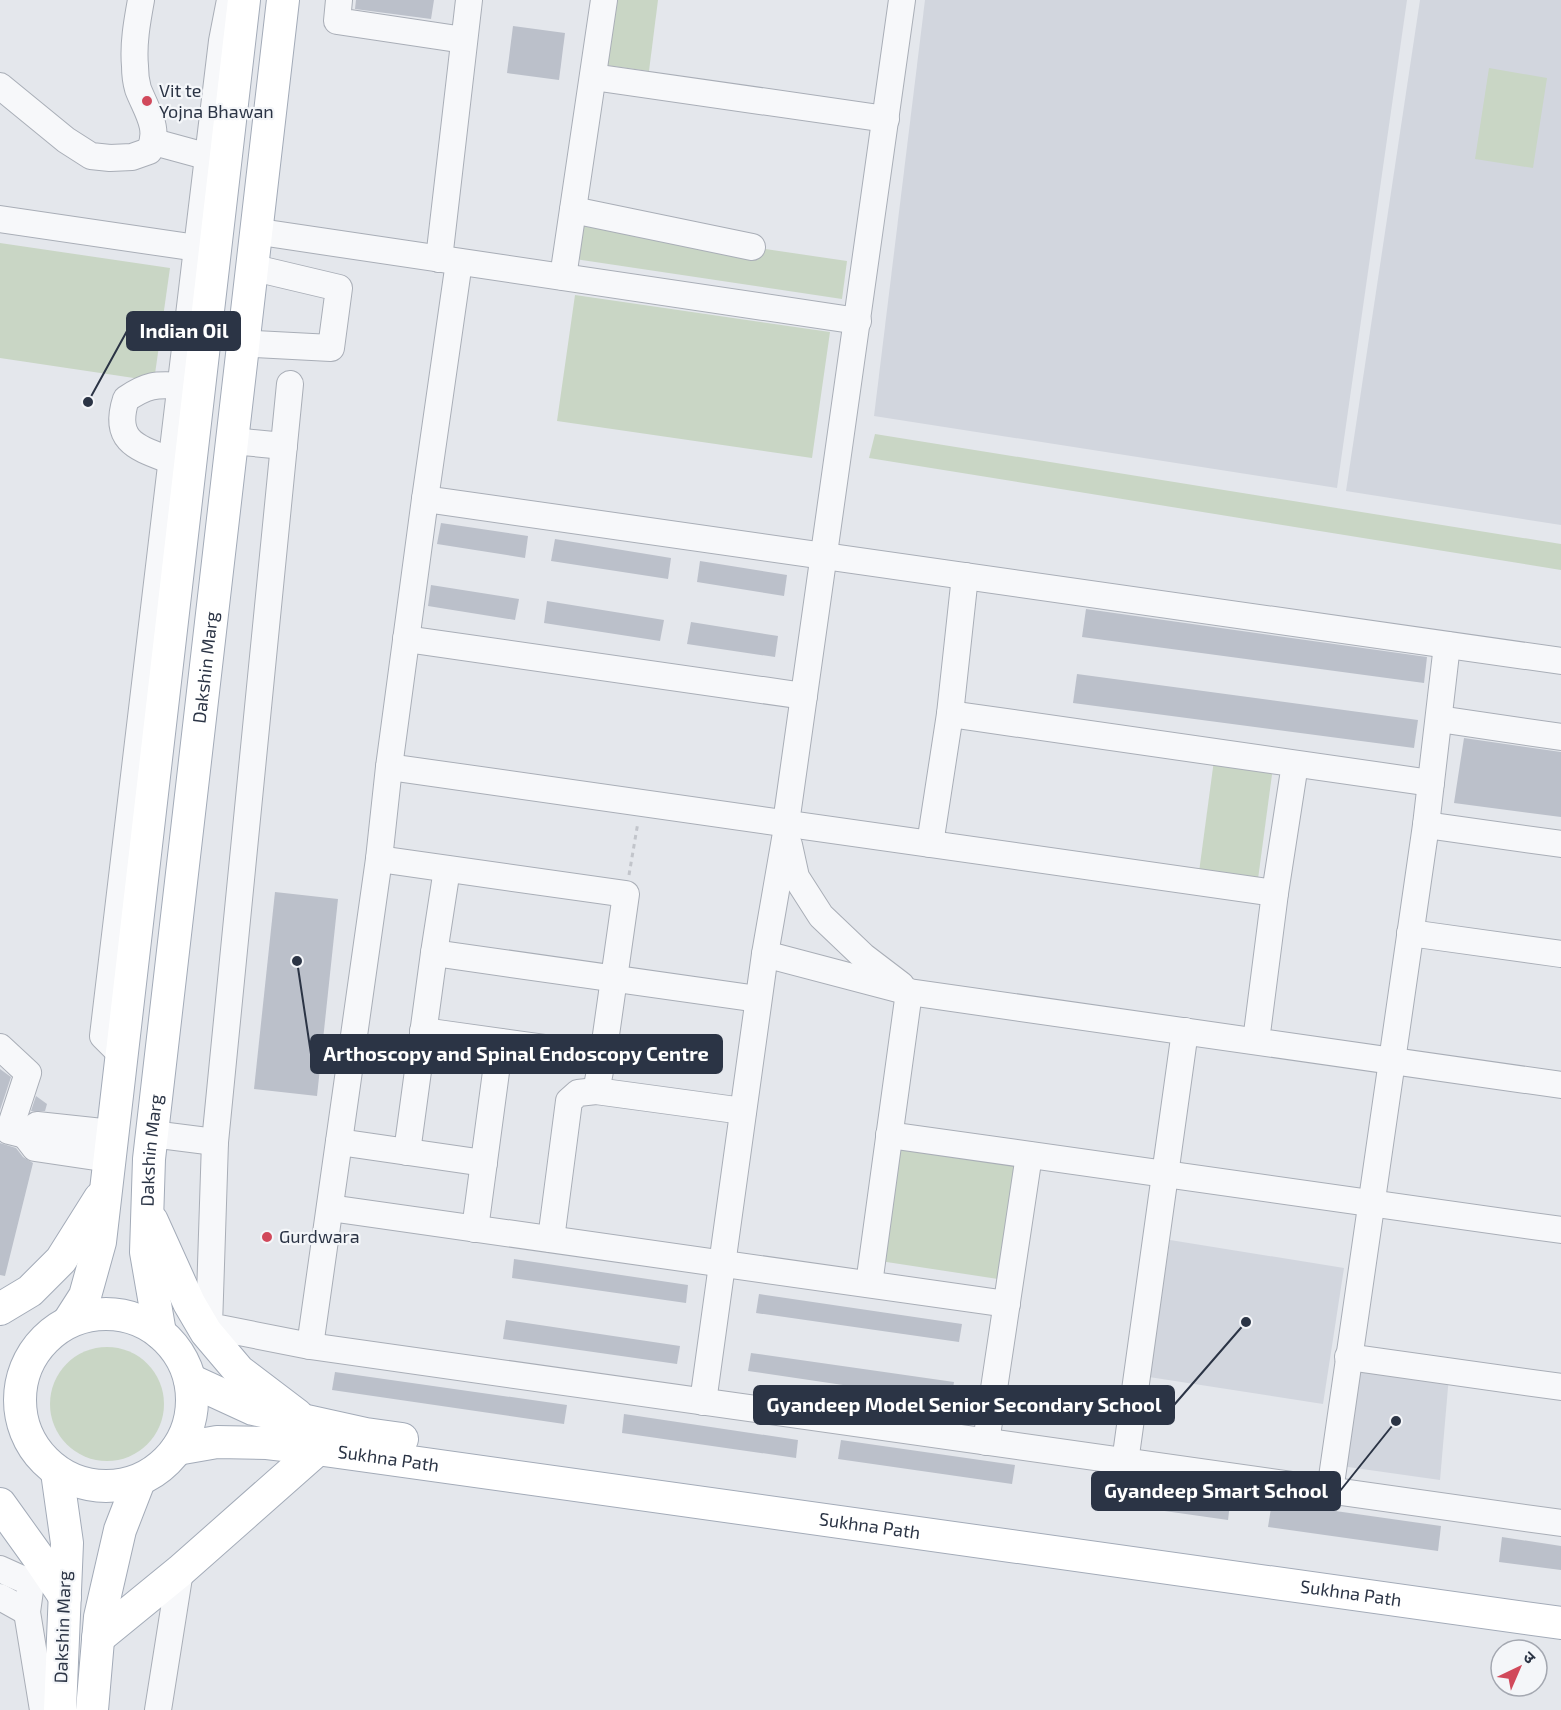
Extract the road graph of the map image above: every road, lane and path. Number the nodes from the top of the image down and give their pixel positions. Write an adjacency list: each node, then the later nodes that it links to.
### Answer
1 (141, 0): 14 (street)
2 (230, 0): 15 (street)
3 (244, 0): 65 (main road)
4 (283, 0): 68 (main road, Dakshin Marg)
5 (294, 0): 18 (street)
6 (339, 0): 10 (street)
7 (469, 0): 10 (street)
8 (604, 0): 11 (street)
9 (902, 0): 13 (street)
10 (464, 40): 21 (street)
11 (593, 77): 13 (street); 16 (street)
12 (0, 86): 14 (street)
13 (886, 119): 24 (street)
14 (154, 142): 15 (street)
15 (209, 157): 20 (street)
16 (573, 210): 19 (street); 23 (street)
17 (0, 219): 20 (street)
18 (267, 233): 21 (street); 22 (street)
19 (752, 247)
20 (197, 248): 27 (street)
21 (449, 260): 23 (street); 31 (street)
22 (263, 270): 25 (street); 25 (street)
23 (563, 277): 24 (street)
24 (858, 321): 32 (street)
25 (255, 344): 28 (street)
26 (290, 384): 29 (street)
27 (181, 386): 30 (street); 30 (street)
28 (243, 442): 29 (street); 68 (street)
29 (284, 446): 76 (street)
30 (172, 461): 65 (street)
31 (424, 499): 32 (street); 34 (street)
32 (822, 556): 33 (street); 37 (street)
33 (965, 576): 35 (street); 38 (street)
34 (406, 639): 37 (street); 42 (street)
35 (1447, 645): 36 (street); 39 (street)
36 (1561, 661)
37 (804, 696): 46 (street)
38 (950, 714): 41 (street); 47 (street)
39 (1439, 719): 40 (street); 43 (street)
40 (1561, 736)
41 (1295, 764): 43 (street); 51 (street)
42 (389, 767): 44 (street); 49 (street)
43 (1431, 783): 45 (street)
44 (641, 803): 46 (street); 52 (path)
45 (1426, 825): 48 (street); 53 (street)
46 (786, 828): 47 (street); 55 (street); 58 (street)
47 (930, 844): 51 (street)
48 (1561, 844)
49 (379, 859): 50 (street); 75 (street)
50 (447, 869): 52 (street); 54 (street)
51 (1275, 893): 62 (street)
52 (626, 894): 57 (street)
53 (1410, 933): 56 (street); 67 (street)
54 (434, 953): 57 (street); 60 (street)
55 (765, 954): 58 (street); 59 (street)
56 (1561, 954)
57 (613, 978): 59 (street); 66 (street)
58 (909, 992): 61 (street); 74 (street)
59 (758, 999): 71 (street)
60 (423, 1031): 63 (street); 77 (street)
61 (1185, 1031): 62 (street); 81 (street)
62 (1256, 1041): 67 (street)
63 (500, 1042): 66 (street); 80 (street)
64 (0, 1047): 73 (street)
65 (122, 1055): 79 (main road)
66 (603, 1056): 70 (street)
67 (1392, 1060): 69 (street); 82 (street)
68 (160, 1063): 72 (main road, Dakshin Marg)
69 (1561, 1085)
70 (596, 1091): 71 (street); 87 (street)
71 (743, 1111): 88 (street)
72 (152, 1134): 76 (street); 84 (main road, Dakshin Marg)
73 (12, 1135): 79 (street)
74 (889, 1135): 78 (street); 89 (street)
75 (339, 1142): 77 (street); 83 (street)
76 (215, 1143): 94 (street)
77 (407, 1152): 80 (street)
78 (1029, 1155): 81 (street); 90 (street)
79 (109, 1160): 91 (main road); 92 (main road)
80 (484, 1163): 85 (street)
81 (1165, 1174): 82 (street); 106 (street)
82 (1372, 1203): 86 (street); 96 (street)
83 (330, 1208): 85 (street); 94 (street)
84 (147, 1209): 93 (main road, Dakshin Marg); 102 (main road)
85 (475, 1229): 87 (street)
86 (1561, 1230)
87 (551, 1239): 88 (street)
88 (723, 1264): 89 (street); 100 (street)
89 (869, 1284): 90 (street)
90 (1007, 1304): 103 (street)
91 (0, 1310)
92 (69, 1322): 93 (main road); 95 (main road)
93 (160, 1333): 98 (main road)
94 (310, 1346): 100 (street)
95 (32, 1355): 97 (main road); 101 (main road)
96 (1348, 1357): 99 (street); 109 (street)
97 (0, 1363)
98 (190, 1380): 102 (main road, Sukhna Path); 104 (main road)
99 (1561, 1387)
100 (703, 1402): 103 (street)
101 (11, 1418): 107 (main road)
102 (304, 1420): 116 (main road, Sukhna Path)
103 (986, 1442): 106 (street)
104 (177, 1449): 105 (main road, Sukhna Path); 108 (main road)
105 (318, 1449): 113 (main road); 118 (main road, Sukhna Path)
106 (1125, 1462): 109 (street)
107 (57, 1472): 108 (main road); 115 (main road, Dakshin Marg)
108 (139, 1481): 119 (main road, Dakshin Marg)
109 (1330, 1491): 111 (street)
110 (0, 1504): 115 (main road)
111 (1561, 1523)
112 (0, 1569): 117 (street)
113 (180, 1570): 119 (main road); 122 (street)
114 (0, 1597): 117 (street)
115 (64, 1597): 120 (main road, Dakshin Marg)
116 (1561, 1602)
117 (27, 1612): 120 (street)
118 (1561, 1623)
119 (98, 1638): 121 (main road, Dakshin Marg)
120 (52, 1705)
121 (92, 1710)
122 (158, 1710)

